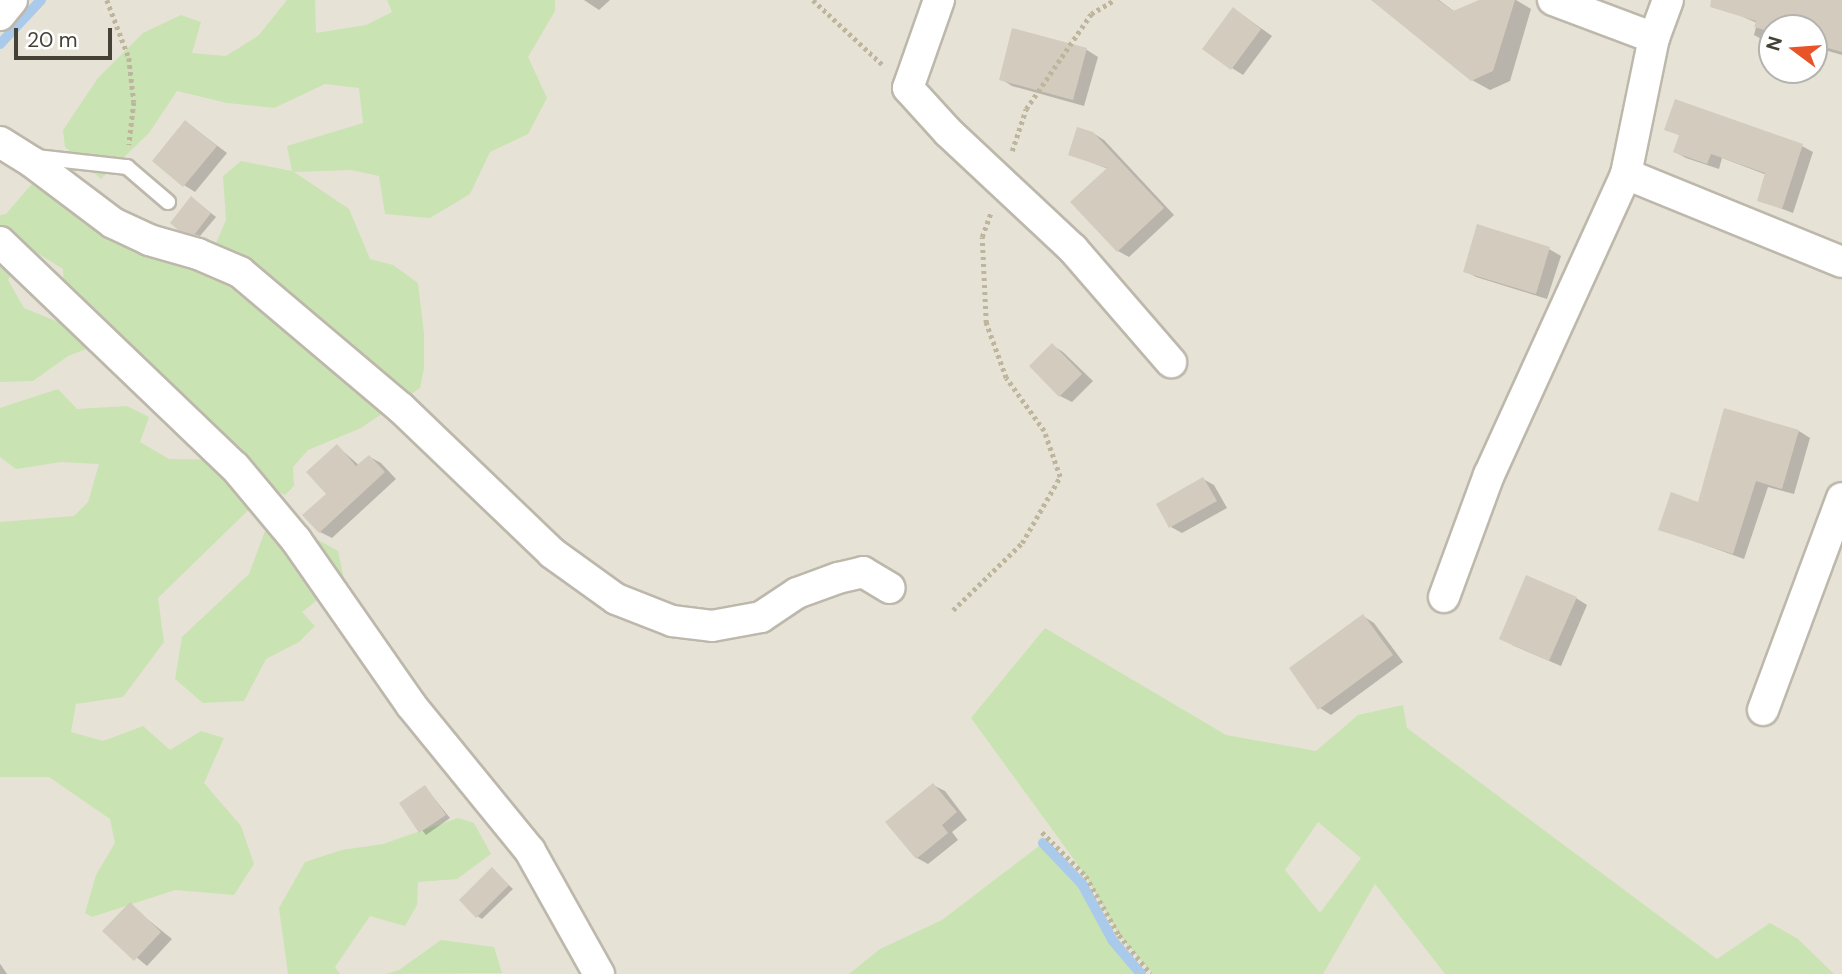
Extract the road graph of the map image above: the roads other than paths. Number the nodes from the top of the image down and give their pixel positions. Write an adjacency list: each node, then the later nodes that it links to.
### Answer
1 (12, 0): 5 (street)
2 (939, 0): 12 (street)
3 (1553, 0): 6 (street)
4 (1668, 0): 6 (street)
5 (0, 15)
6 (1654, 38): 8 (street)
7 (10, 148): 9 (lane); 14 (street)
8 (1626, 174): 11 (street); 15 (street)
9 (168, 202)
10 (0, 242): 17 (street)
11 (1842, 262)
12 (1171, 362)
13 (1842, 498): 16 (street)
14 (890, 588)
15 (1444, 597)
16 (1763, 710)
17 (599, 974)

